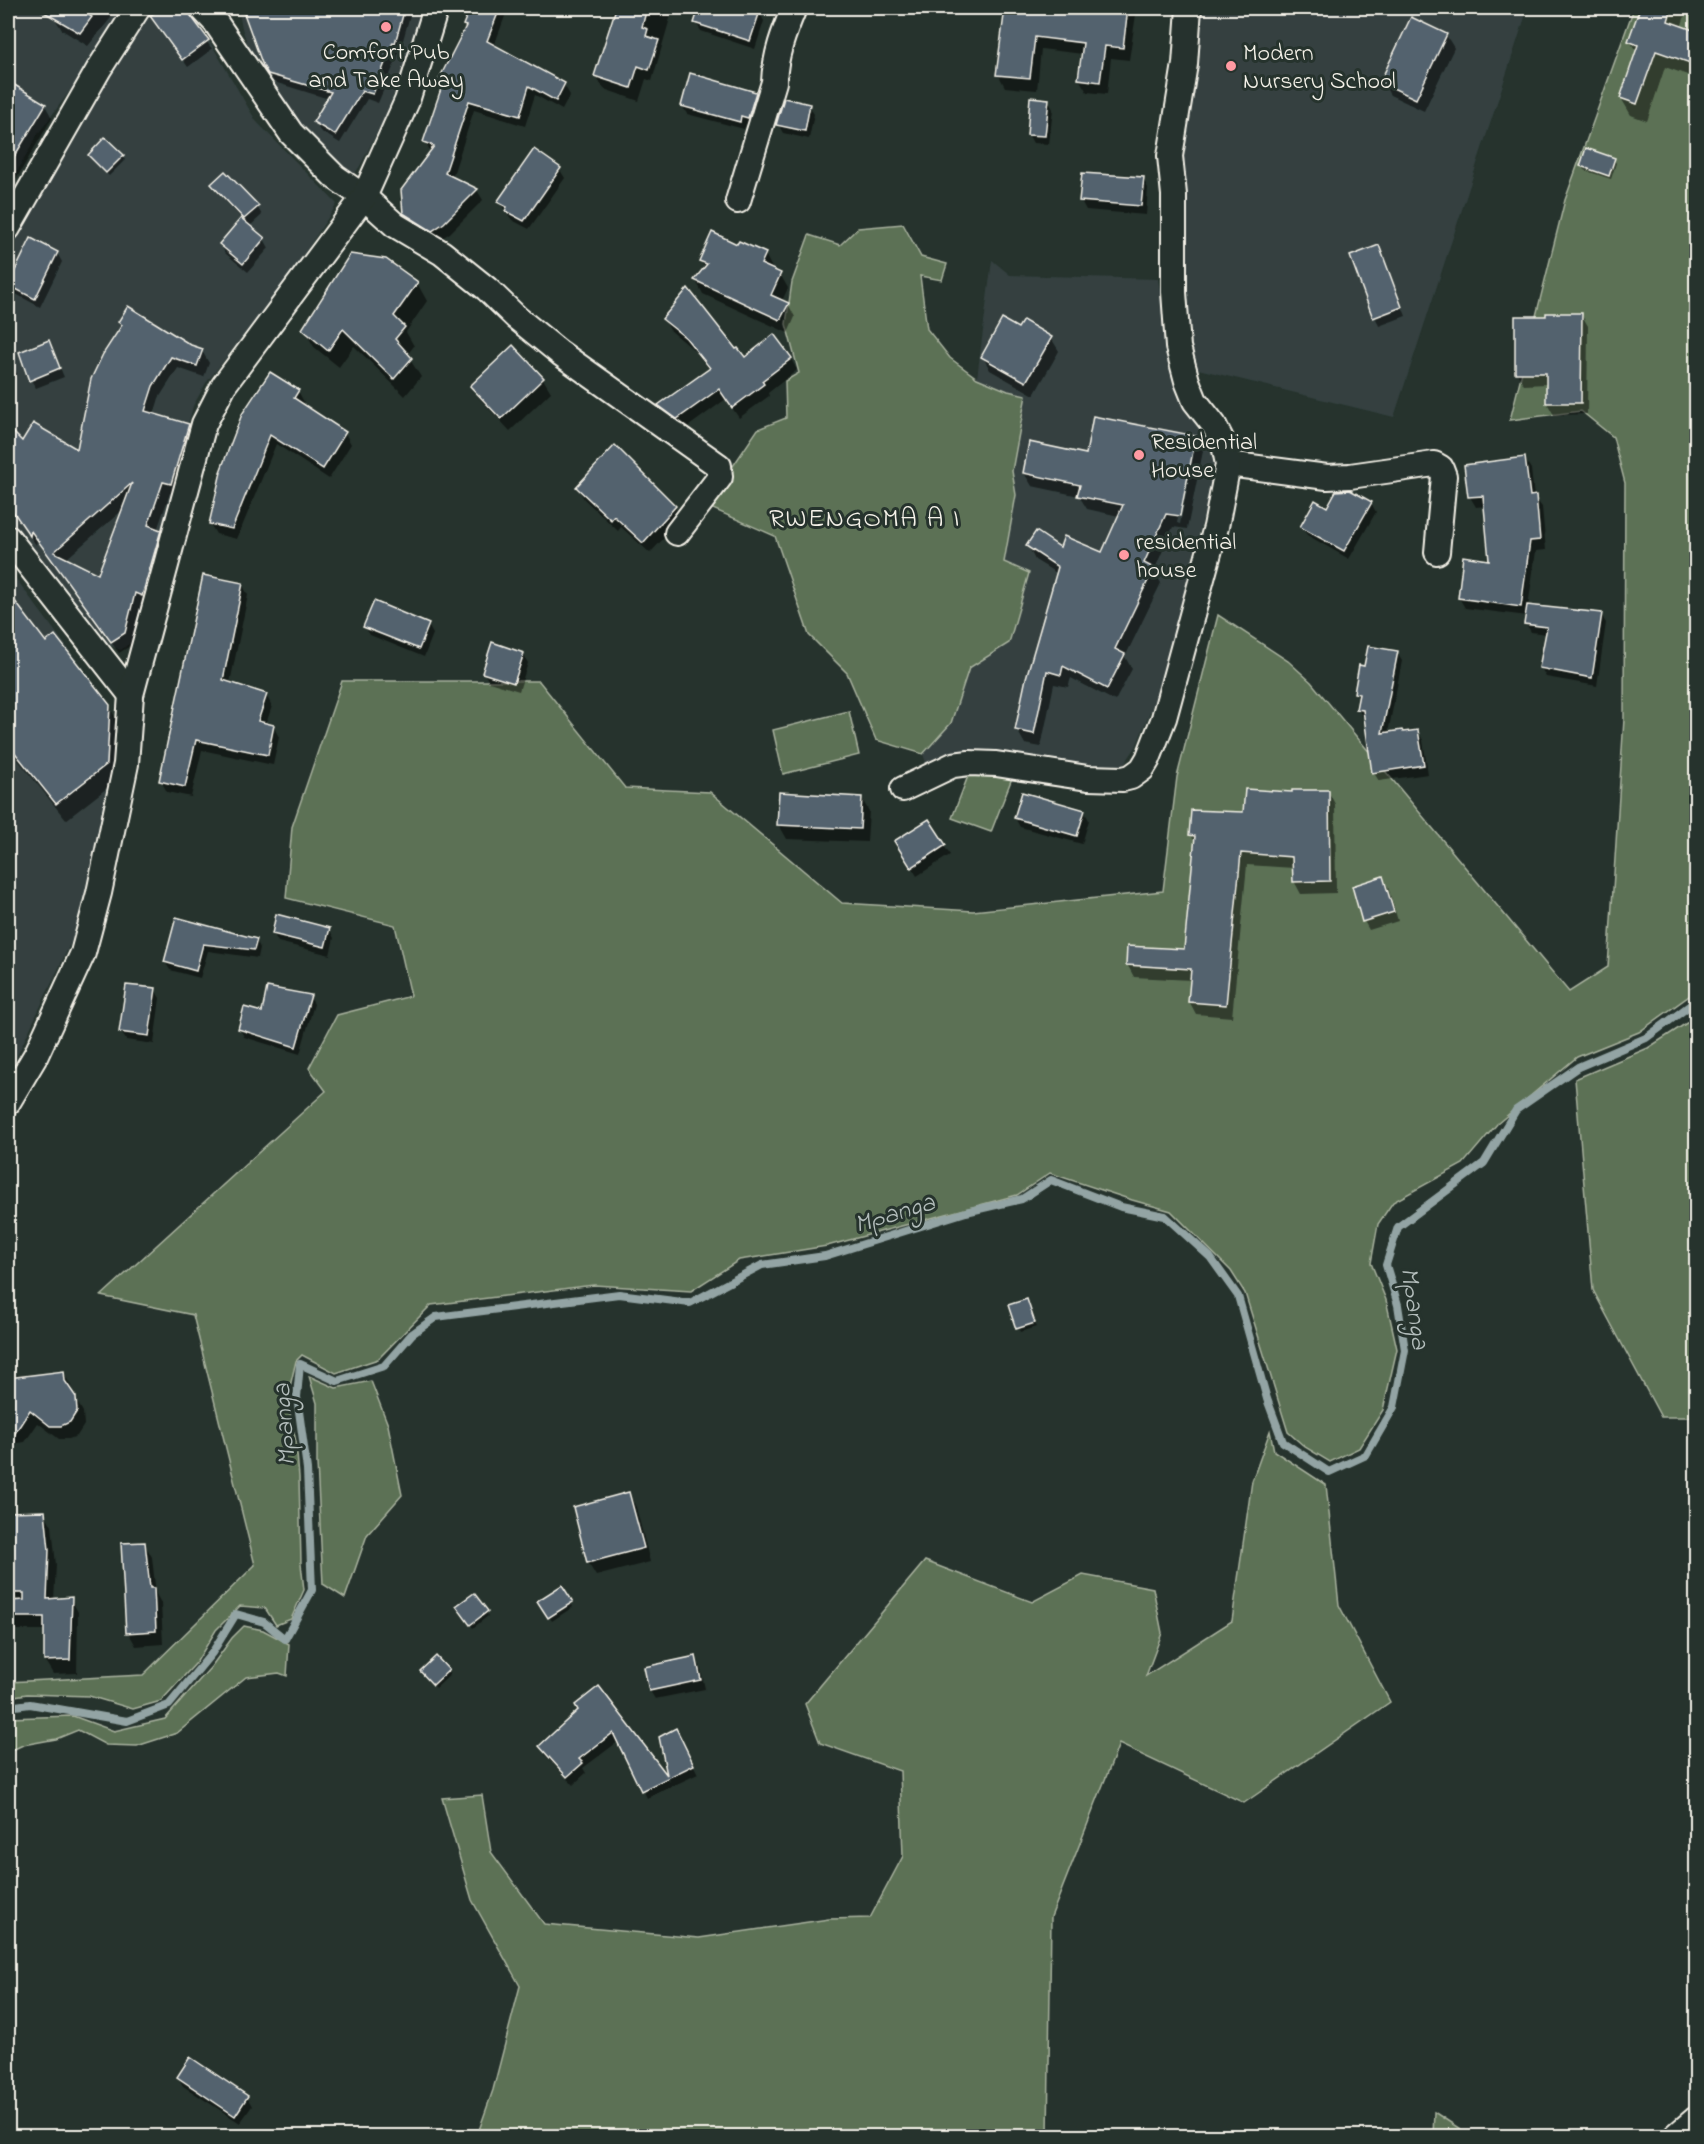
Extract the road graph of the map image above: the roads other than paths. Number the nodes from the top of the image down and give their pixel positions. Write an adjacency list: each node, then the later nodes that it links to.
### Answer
1 (138, 8): 8 (street)
2 (202, 8): 6 (street)
3 (436, 8): 6 (street)
4 (794, 8): 7 (street)
5 (1189, 8): 9 (street)
6 (364, 197): 10 (street); 13 (street)
7 (738, 201)
8 (8, 228)
9 (1228, 464): 12 (street); 14 (street)
10 (677, 533)
11 (8, 538): 13 (street)
12 (1437, 552)
13 (131, 695): 15 (street)
14 (903, 789)
15 (8, 1102)
16 (1696, 2119): 17 (street)
17 (1676, 2136)

